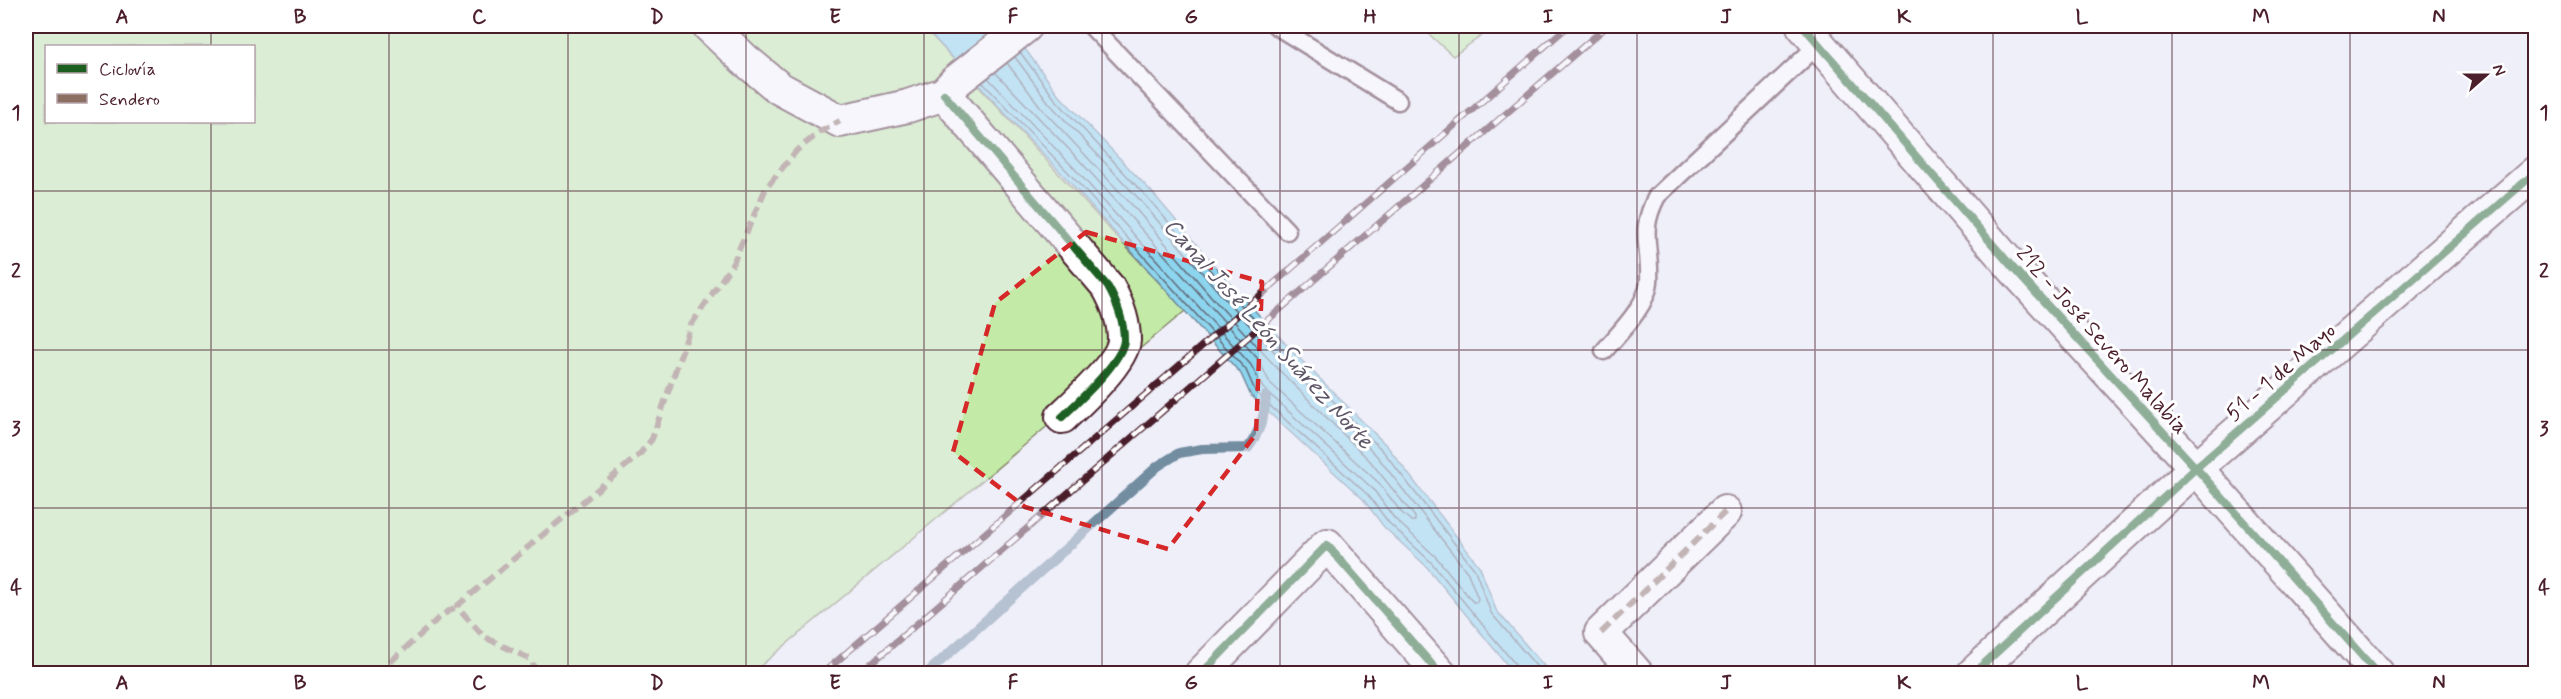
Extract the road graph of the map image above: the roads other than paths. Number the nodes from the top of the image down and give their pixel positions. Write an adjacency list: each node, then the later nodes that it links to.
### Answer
1 (709, 26): 6 (street)
2 (1026, 26): 6 (street)
3 (1091, 26): 9 (lane)
4 (1276, 26): 7 (lane)
5 (1811, 35): 10 (lane); 12 (street, 212 - José Severo Malabia)
6 (949, 88): 11 (street)
7 (1398, 101)
8 (2535, 172): 12 (street, 51 - 1 de Mayo)
9 (1287, 231)
10 (1604, 351)
11 (1062, 417)
12 (2196, 468): 17 (street, 51 - 1 de Mayo); 18 (street, 212 - José Severo Malabia)
13 (1725, 512): 16 (street)
14 (1201, 674): 15 (street)
15 (1440, 674)
16 (1637, 674)
17 (1972, 674)
18 (2378, 674)

